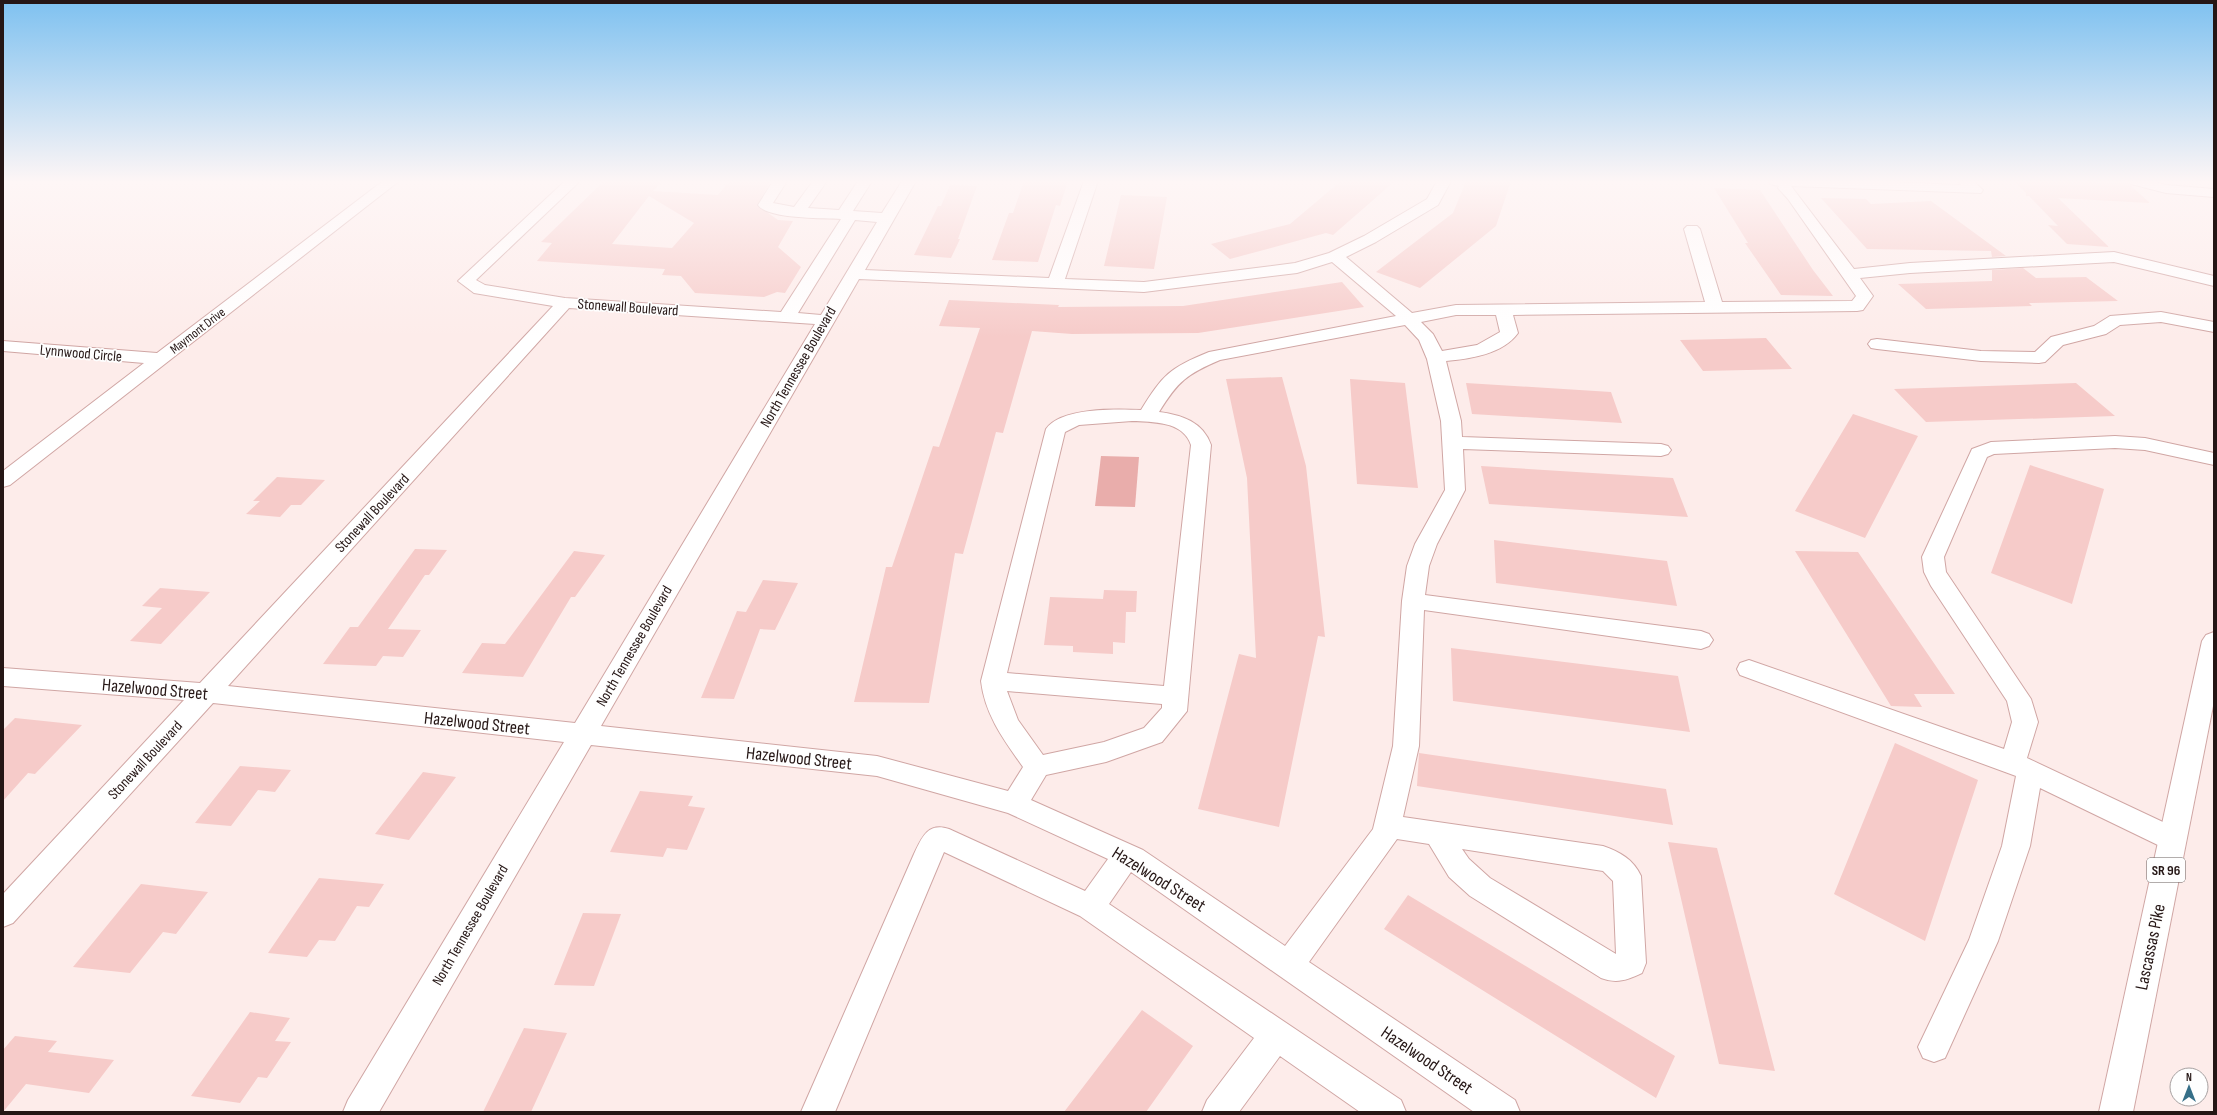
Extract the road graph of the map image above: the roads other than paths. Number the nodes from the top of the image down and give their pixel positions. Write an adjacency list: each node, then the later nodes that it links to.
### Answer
1 (324, 233): 26 (street, Maymont Drive)
2 (518, 233): 16 (street)
3 (836, 233): 19 (street)
4 (877, 233): 12 (street, North Tennessee Boulevard)
5 (1073, 233): 15 (street)
6 (1380, 233): 9 (street)
7 (1693, 233): 17 (street)
8 (1820, 233): 10 (street)
9 (1335, 256): 15 (street); 20 (street)
10 (1836, 256): 11 (street); 13 (street)
11 (1910, 268): 13 (street); 14 (street)
12 (853, 274): 15 (street); 21 (street, North Tennessee Boulevard)
13 (1849, 274): 17 (street)
14 (2214, 282)
15 (1055, 284)
16 (565, 303): 19 (street, Stonewall Boulevard); 38 (street, Stonewall Boulevard)
17 (1715, 307): 18 (street)
18 (1503, 308): 20 (street); 25 (street)
19 (786, 318): 21 (street, Stonewall Boulevard)
20 (1410, 319): 25 (street); 27 (street)
21 (826, 320): 40 (street, North Tennessee Boulevard)
22 (2214, 327): 23 (street)
23 (1877, 344)
24 (3, 346): 26 (street, Lynnwood Circle)
25 (1435, 357): 28 (street)
26 (160, 359): 31 (street, Maymont Drive)
27 (1146, 417): 37 (street); 39 (street)
28 (1452, 443): 29 (street); 32 (street)
29 (1661, 450)
30 (2214, 459): 42 (street)
31 (3, 481)
32 (1413, 602): 33 (street); 44 (street)
33 (1701, 640)
34 (2214, 641): 46 (street, Lascassas Pike / SR 96)
35 (1749, 669): 42 (street)
36 (3, 677): 38 (street, Hazelwood Street)
37 (993, 681): 39 (street); 41 (street)
38 (207, 693): 40 (street, Hazelwood Street); 49 (street, Stonewall Boulevard)
39 (1175, 696): 41 (street)
40 (582, 735): 43 (street, Hazelwood Street); 53 (street, North Tennessee Boulevard)
41 (1037, 767): 43 (street)
42 (2022, 767): 46 (street); 52 (street)
43 (1014, 804): 47 (street, Hazelwood Street)
44 (1387, 826): 45 (street); 50 (street)
45 (1438, 834): 45 (street)
46 (2172, 839): 58 (street, Lascassas Pike / SR 96)
47 (1127, 856): 48 (street); 50 (street, Hazelwood Street)
48 (1090, 907): 51 (street); 54 (street)
49 (3, 914)
50 (1289, 966): 57 (street, Hazelwood Street)
51 (1276, 1034): 55 (street); 56 (street)
52 (1934, 1047)
53 (360, 1112)
54 (818, 1112)
55 (1219, 1112)
56 (1389, 1112)
57 (1503, 1112)
58 (2116, 1112)

